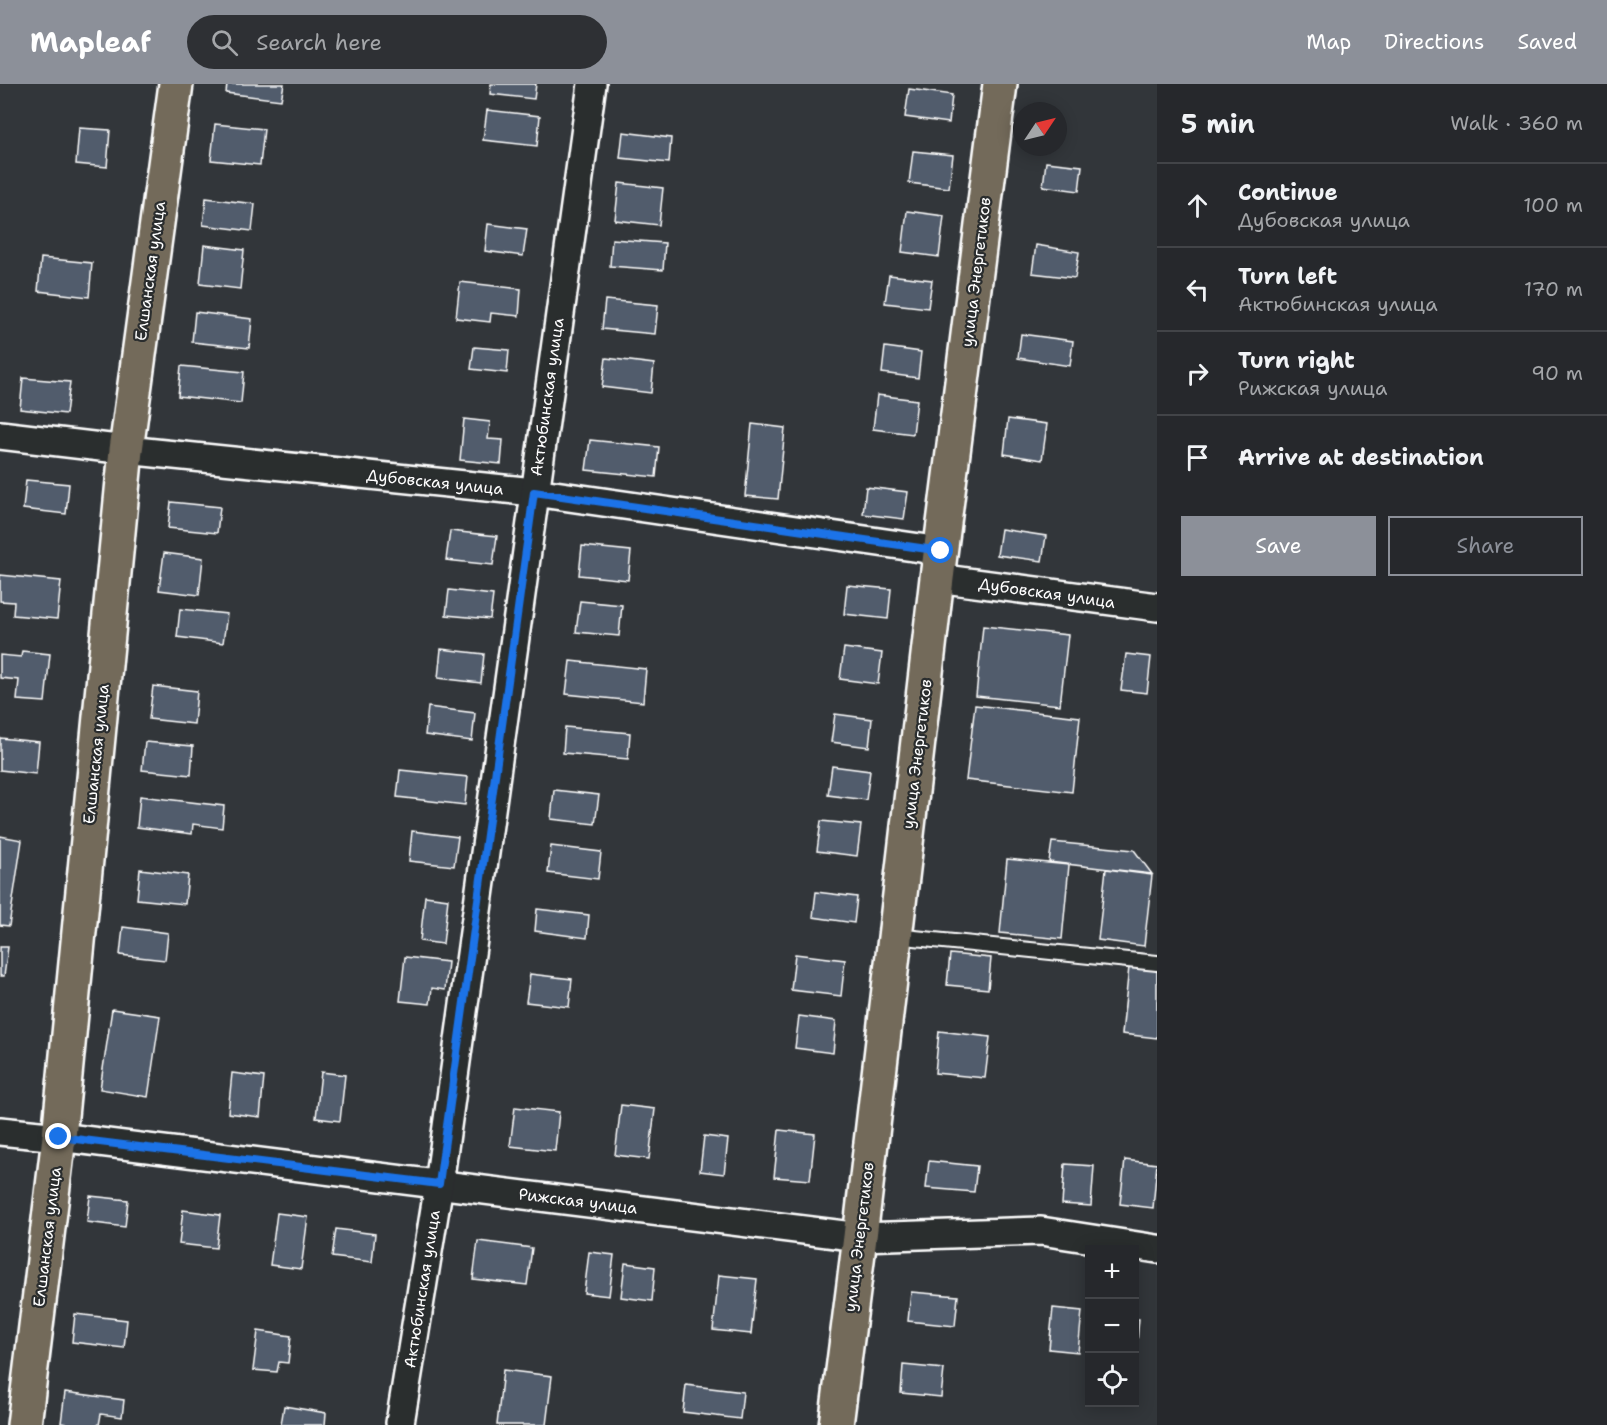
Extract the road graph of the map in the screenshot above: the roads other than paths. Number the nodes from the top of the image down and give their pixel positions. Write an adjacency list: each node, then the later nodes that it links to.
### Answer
1 (176, 84): 5 (main road, Елшанская улица)
2 (592, 84): 6 (street, Актюбинская улица)
3 (1000, 84): 7 (main road, улица Энергетиков)
4 (0, 435): 5 (street, Дубовская улица)
5 (126, 450): 6 (street, Дубовская улица); 12 (main road, Елшанская улица)
6 (534, 492): 7 (street, Дубовская улица); 13 (street, Актюбинская улица)
7 (939, 564): 8 (street, Дубовская улица); 9 (main road, улица Энергетиков)
8 (1157, 608)
9 (895, 936): 10 (lane); 14 (main road, улица Энергетиков)
10 (1157, 963)
11 (0, 1131): 12 (street, Рижская улица)
12 (59, 1137): 13 (street, Рижская улица); 17 (main road, Елшанская улица)
13 (439, 1184): 14 (street, Рижская улица); 16 (street, Актюбинская улица)
14 (860, 1237): 15 (street, Рижская улица); 18 (main road, улица Энергетиков)
15 (1157, 1249)
16 (400, 1423)
17 (24, 1425)
18 (836, 1425)

